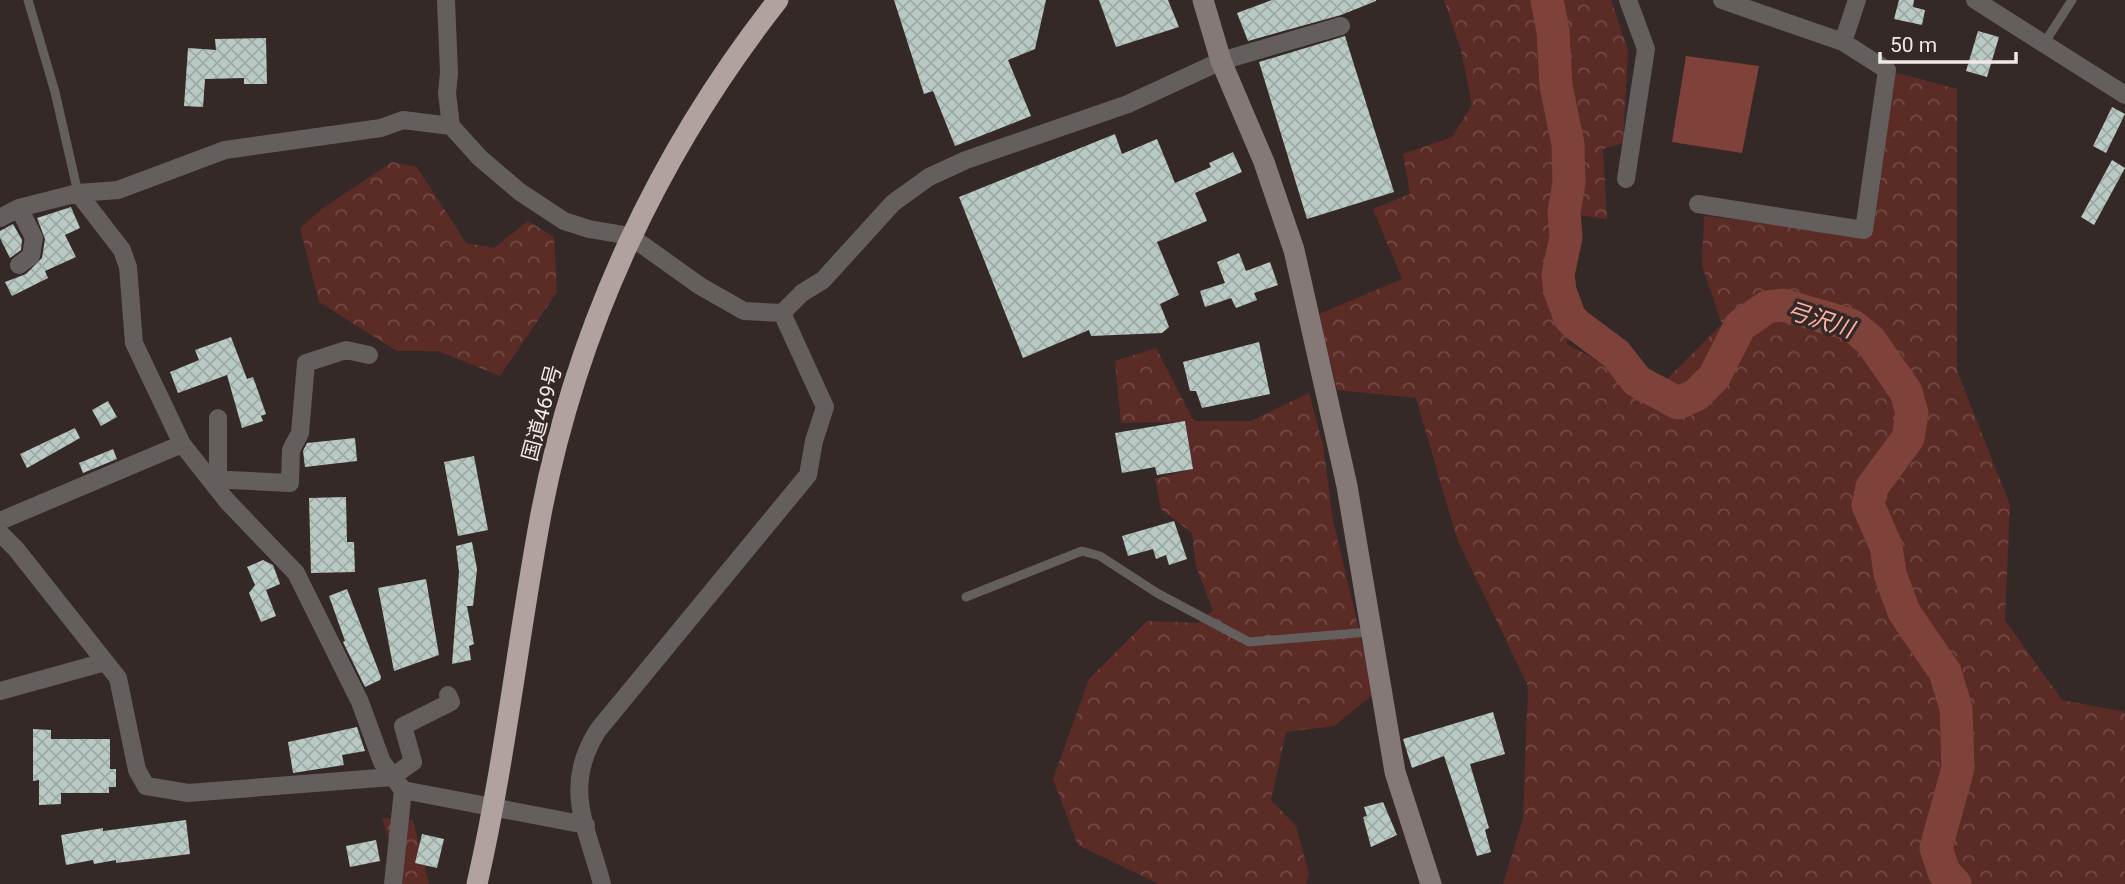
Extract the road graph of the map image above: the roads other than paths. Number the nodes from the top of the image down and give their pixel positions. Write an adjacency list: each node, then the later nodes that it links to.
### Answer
1 (28, 0): 17 (lane)
2 (446, 0): 15 (street)
3 (778, 0): 21 (highway, 国道469号)
4 (1203, 0): 13 (street)
5 (1628, 0): 16 (street)
6 (1722, 0): 11 (street)
7 (1857, 0): 11 (street)
8 (1975, 0): 12 (street)
9 (2072, 0): 12 (lane)
10 (1341, 26): 13 (street)
11 (1843, 42): 18 (street)
12 (2045, 42): 14 (street)
13 (1221, 61): 23 (street); 31 (street)
14 (2125, 94)
15 (451, 126): 17 (street); 21 (street)
16 (1626, 179)
17 (78, 193): 19 (street); 26 (street)
18 (1698, 204)
19 (19, 208): 20 (street); 22 (street)
20 (0, 218)
21 (630, 236): 23 (street); 36 (highway, 国道469号)
22 (19, 265)
23 (782, 313): 37 (street)
24 (369, 355): 27 (street)
25 (218, 418): 27 (street)
26 (182, 444): 27 (street); 28 (street)
27 (214, 479): 35 (street)
28 (0, 520)
29 (0, 533): 32 (street)
30 (966, 597): 31 (lane)
31 (1369, 632): 42 (street)
32 (105, 662): 33 (street); 35 (street)
33 (0, 691)
34 (448, 695): 35 (street)
35 (398, 784): 36 (street); 38 (street)
36 (494, 808): 37 (street); 40 (highway, 国道469号)
37 (586, 825): 41 (street)
38 (394, 878): 39 (street)
39 (410, 884)
40 (477, 884)
41 (602, 884)
42 (1431, 884)

